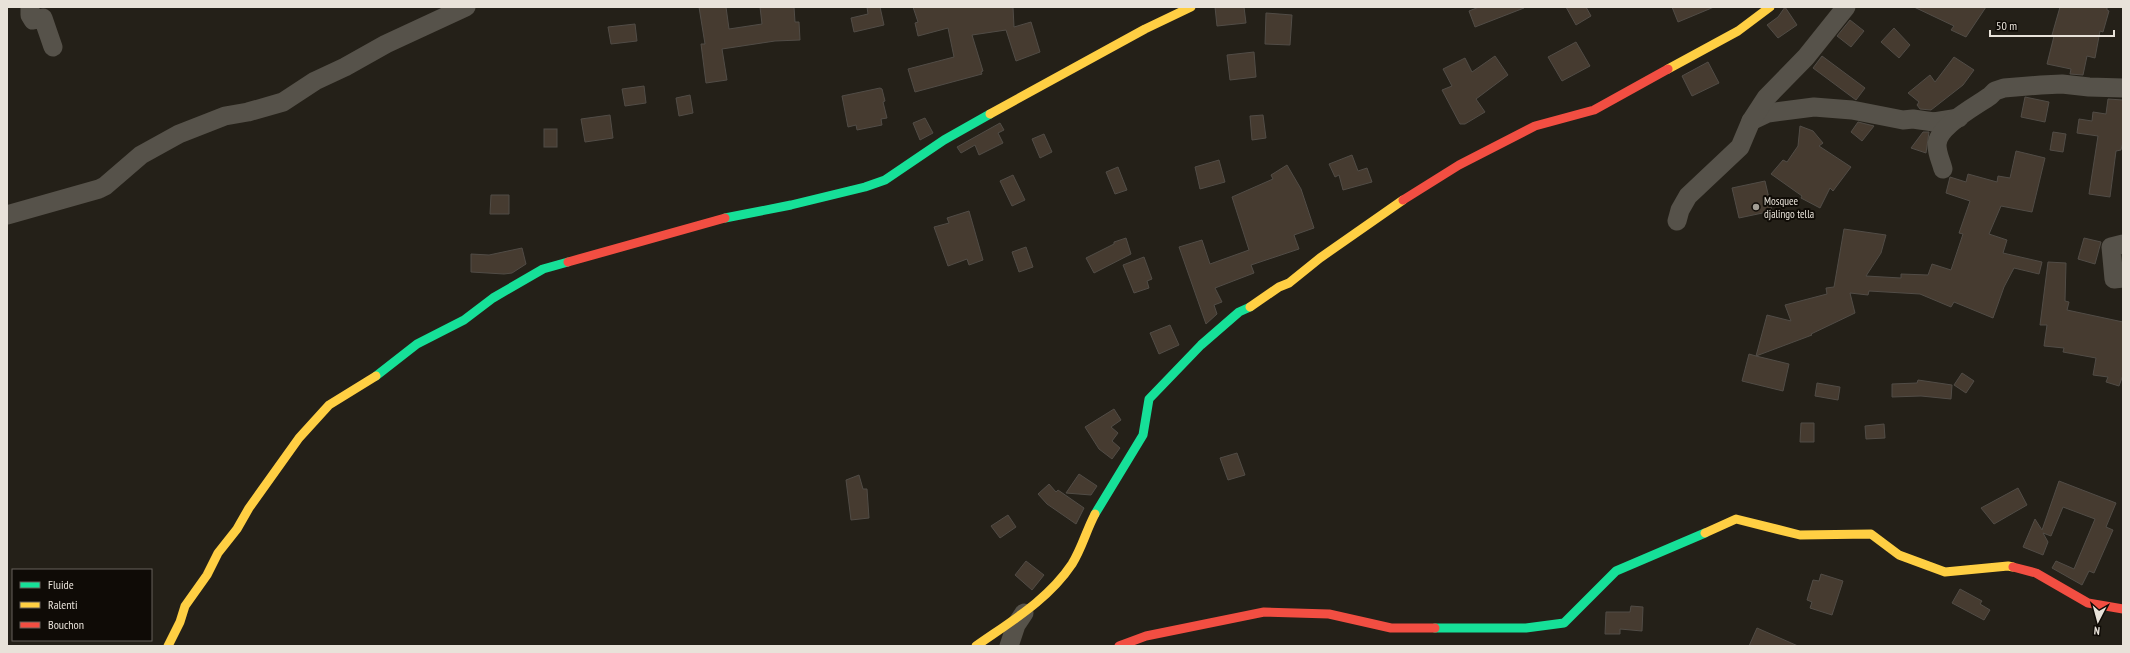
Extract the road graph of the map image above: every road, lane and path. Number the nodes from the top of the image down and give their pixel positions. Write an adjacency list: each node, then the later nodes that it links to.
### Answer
1 (30, 7): 6 (street)
2 (466, 7): 11 (street)
3 (1191, 7): 17 (street)
4 (1770, 7): 16 (street)
5 (1846, 7): 9 (street)
6 (53, 47)
7 (2123, 88): 8 (street)
8 (1959, 118): 9 (street); 10 (street)
9 (1751, 121): 12 (street)
10 (1944, 169)
11 (7, 215)
12 (1677, 221)
13 (2123, 244): 14 (street)
14 (2123, 278)
15 (2123, 609): 20 (street)
16 (1024, 613): 18 (street); 19 (street)
17 (168, 646)
18 (976, 646)
19 (1009, 646)
20 (1119, 646)

